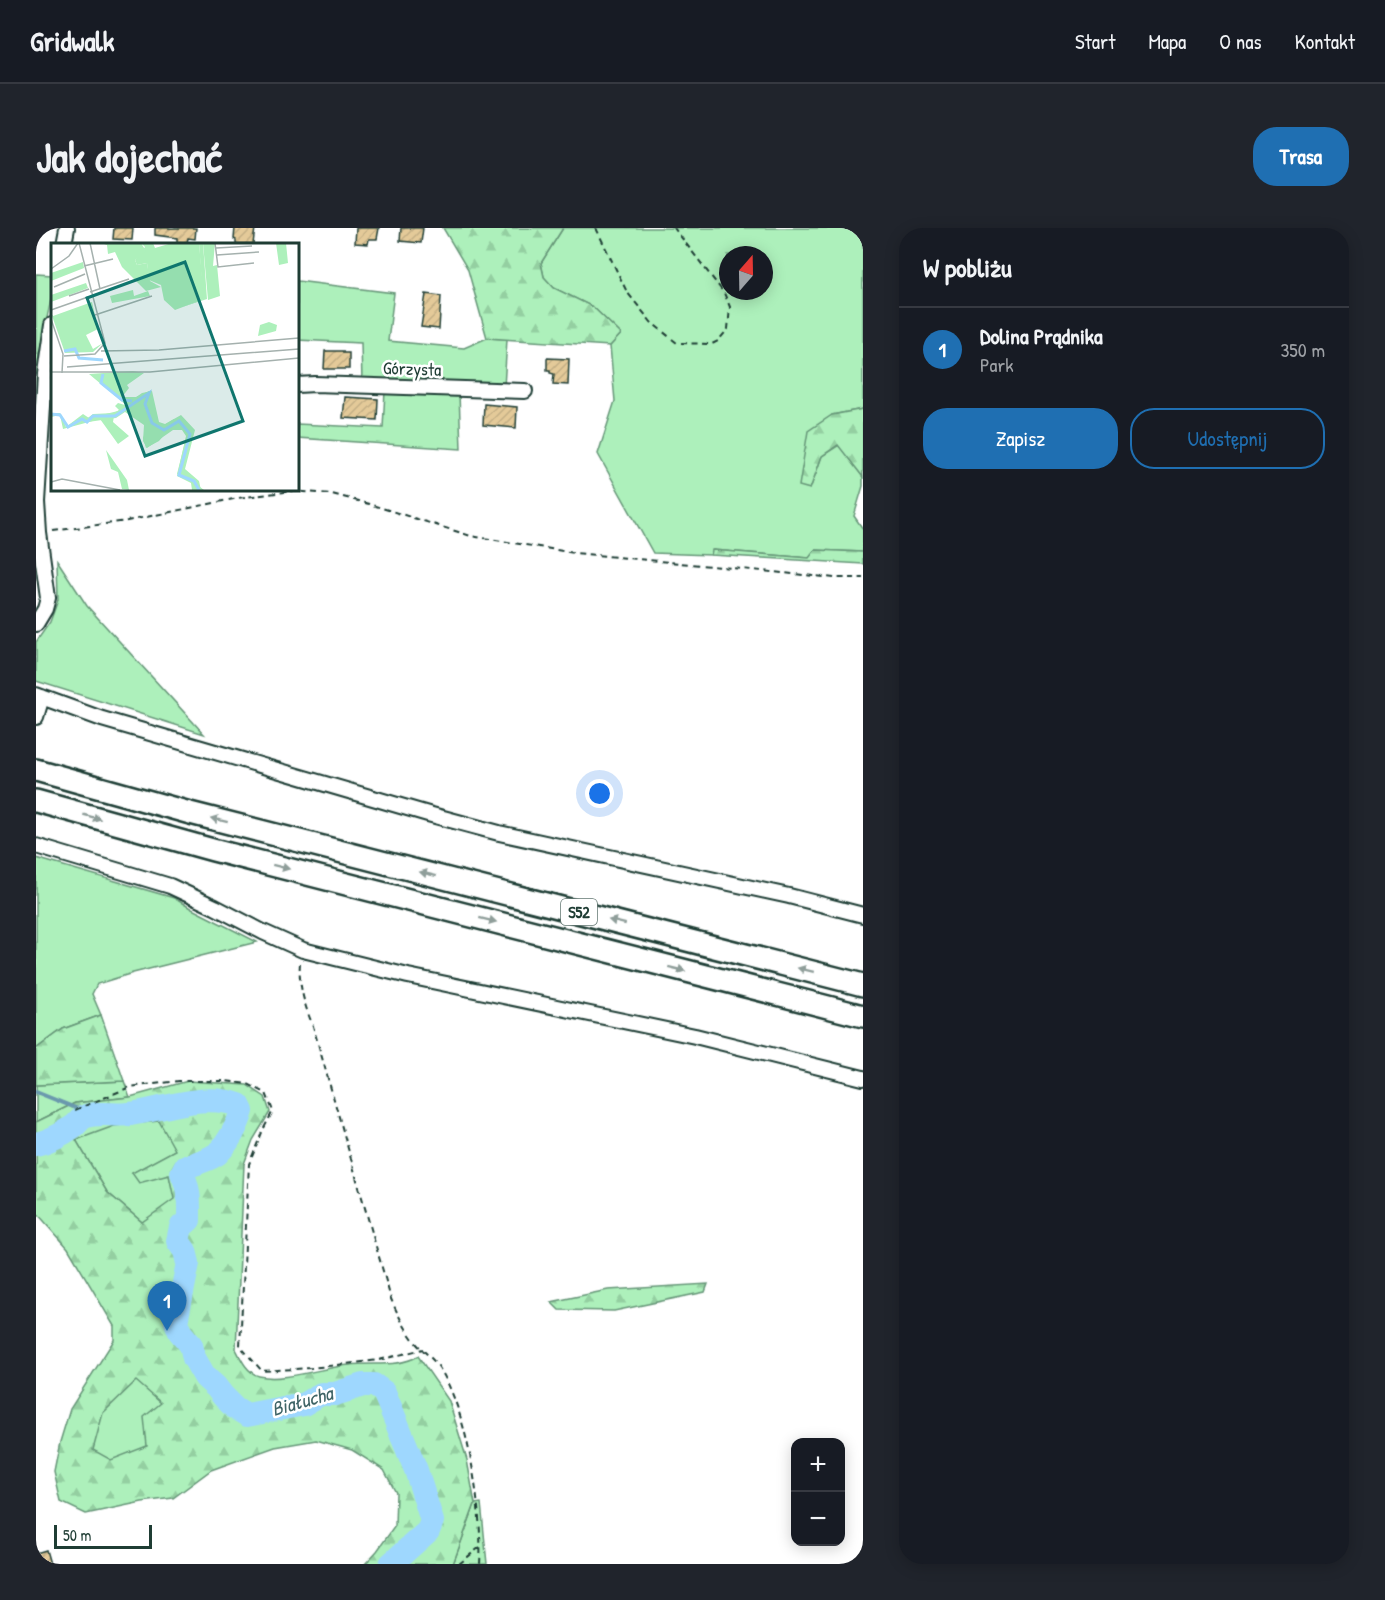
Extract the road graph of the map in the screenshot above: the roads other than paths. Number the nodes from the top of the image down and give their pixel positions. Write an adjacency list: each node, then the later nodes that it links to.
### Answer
1 (67, 228): 2 (street)
2 (64, 243)
3 (51, 342): 4 (street)
4 (49, 375): 7 (street)
5 (298, 385): 6 (street, Górzysta)
6 (525, 391)
7 (36, 624)
8 (39, 696): 9 (street); 13 (street)
9 (36, 717)
10 (36, 770): 14 (highway, S52, one-way to 10)
11 (36, 801): 15 (highway, S52, one-way to 15)
12 (36, 846): 16 (street)
13 (863, 915)
14 (863, 985)
15 (863, 1016)
16 (863, 1078)

